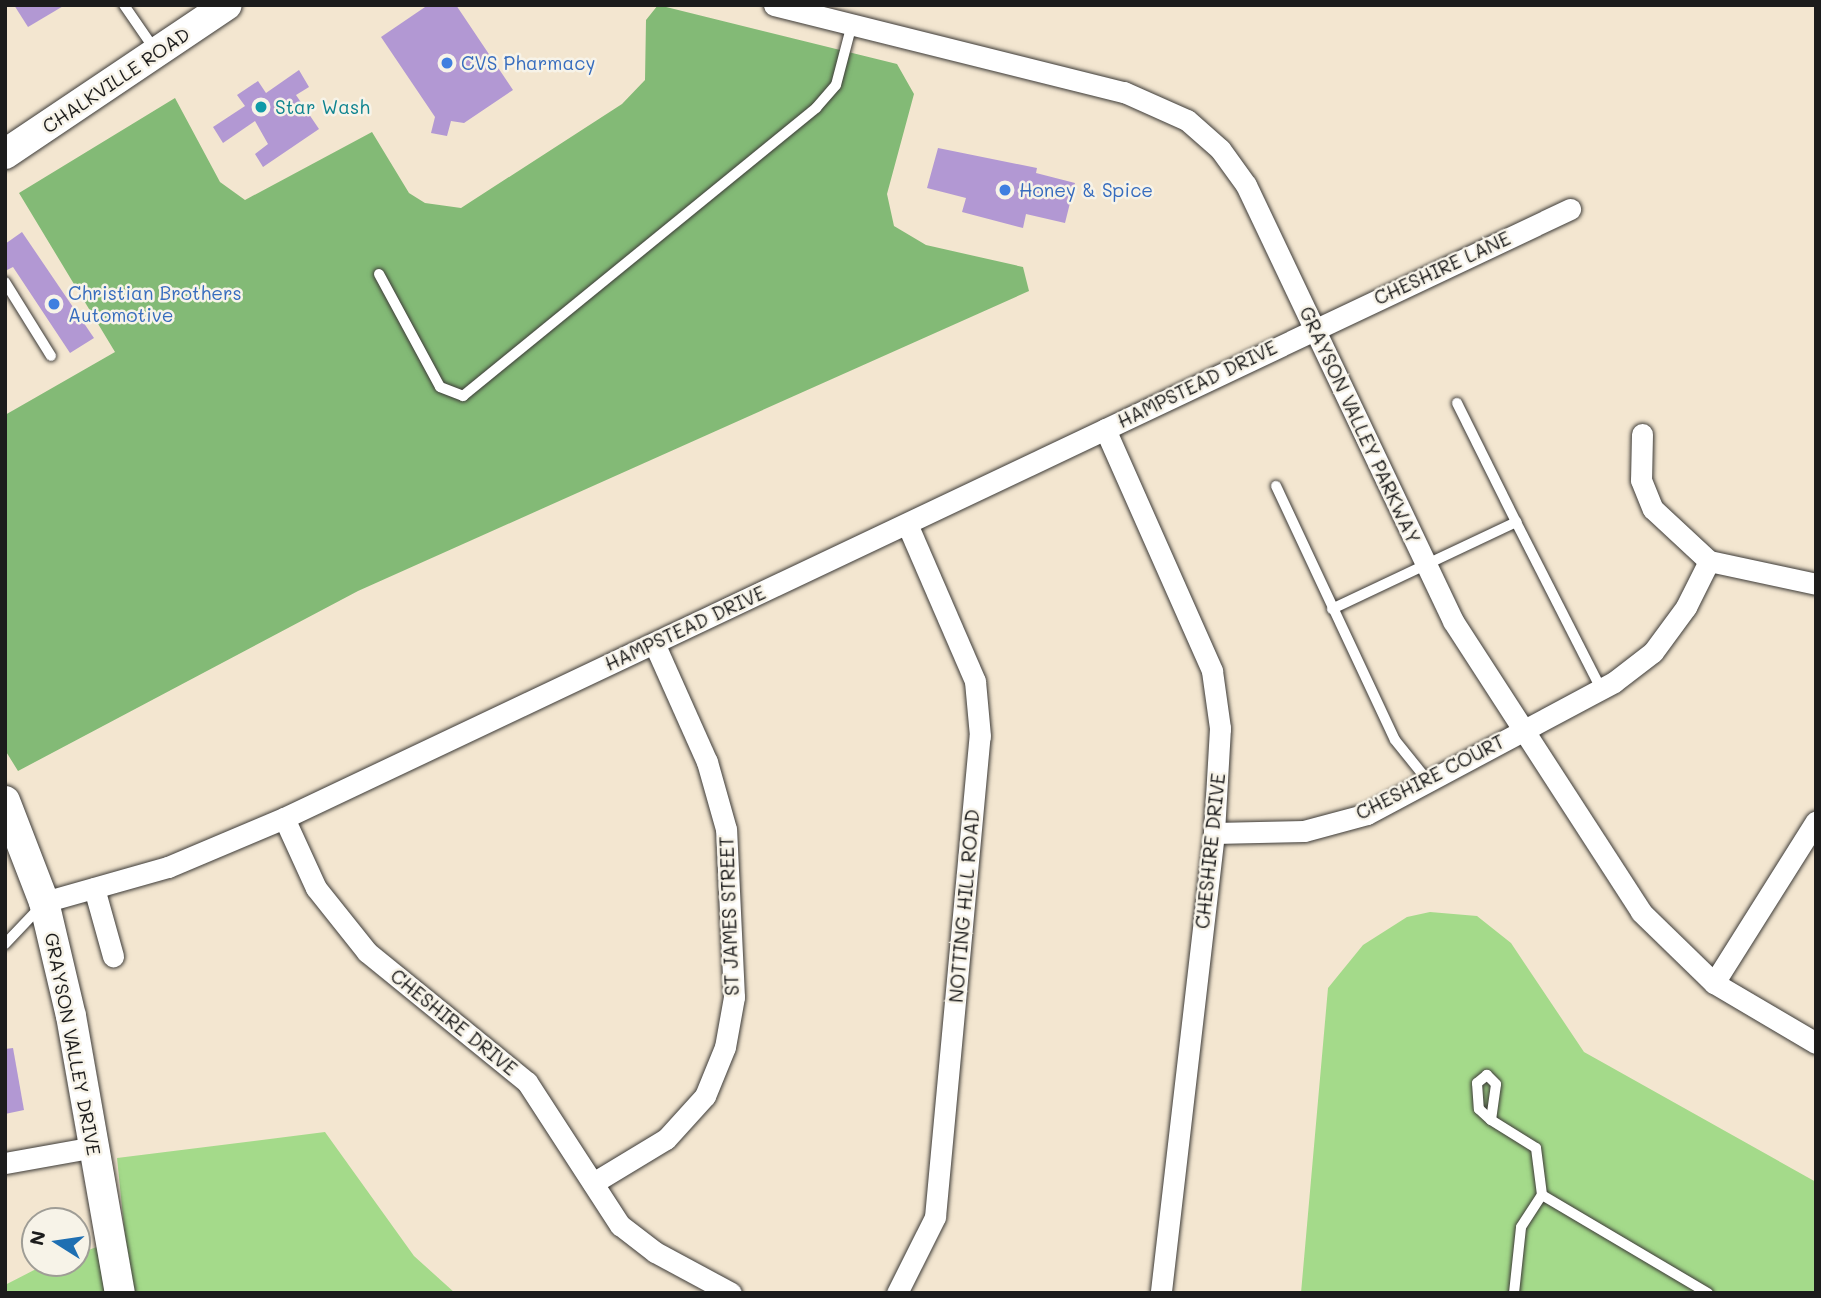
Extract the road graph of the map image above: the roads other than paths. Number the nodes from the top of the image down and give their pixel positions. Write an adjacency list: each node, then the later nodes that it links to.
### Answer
1 (124, 5): 5 (lane)
2 (227, 5): 5 (street, CHALKVILLE ROAD)
3 (774, 5): 4 (street, GRAYSON VALLEY PARKWAY)
4 (852, 24): 8 (lane); 10 (street, GRAYSON VALLEY PARKWAY)
5 (156, 53): 6 (street, CHALKVILLE ROAD)
6 (5, 154)
7 (1570, 209): 10 (street, CHESHIRE LANE)
8 (379, 274)
9 (5, 282): 11 (lane)
10 (1314, 327): 13 (street, HAMPSTEAD DRIVE); 19 (street, GRAYSON VALLEY PARKWAY)
11 (51, 356)
12 (1457, 403): 16 (lane)
13 (1105, 429): 17 (street, HAMPSTEAD DRIVE); 29 (street, CHESHIRE DRIVE)
14 (1642, 435): 18 (street)
15 (1276, 486): 21 (lane)
16 (1516, 522): 19 (lane); 23 (lane)
17 (907, 524): 22 (street, HAMPSTEAD DRIVE); 43 (street, NOTTING HILL ROAD)
18 (1709, 561): 20 (street); 23 (street, CHESHIRE COURT)
19 (1425, 563): 21 (lane); 24 (street, GRAYSON VALLEY PARKWAY)
20 (1816, 584)
21 (1332, 609): 25 (lane)
22 (654, 642): 27 (street, HAMPSTEAD DRIVE); 39 (street, ST JAMES STREET)
23 (1601, 689): 24 (street, CHESHIRE COURT)
24 (1521, 730): 25 (street, CHESHIRE COURT); 34 (street, GRAYSON VALLEY PARKWAY)
25 (1428, 781): 29 (street, CHESHIRE COURT)
26 (5, 801): 31 (street, GRAYSON VALLEY DRIVE)
27 (284, 818): 30 (street, HAMPSTEAD DRIVE); 39 (street, CHESHIRE DRIVE)
28 (1816, 821): 34 (street)
29 (1214, 833): 44 (street, CHESHIRE DRIVE)
30 (94, 888): 31 (street, HAMPSTEAD DRIVE); 33 (street)
31 (44, 902): 32 (lane); 37 (street, GRAYSON VALLEY DRIVE)
32 (5, 944)
33 (113, 956)
34 (1714, 983): 35 (street, GRAYSON VALLEY PARKWAY)
35 (1816, 1043)
36 (1492, 1120): 40 (lane)
37 (94, 1147): 38 (street); 41 (street, GRAYSON VALLEY DRIVE)
38 (5, 1163)
39 (593, 1183): 42 (street, CHESHIRE DRIVE)
40 (1542, 1195): 45 (lane); 46 (lane)
41 (120, 1293)
42 (731, 1293)
43 (897, 1293)
44 (1161, 1293)
45 (1514, 1293)
46 (1708, 1293)

